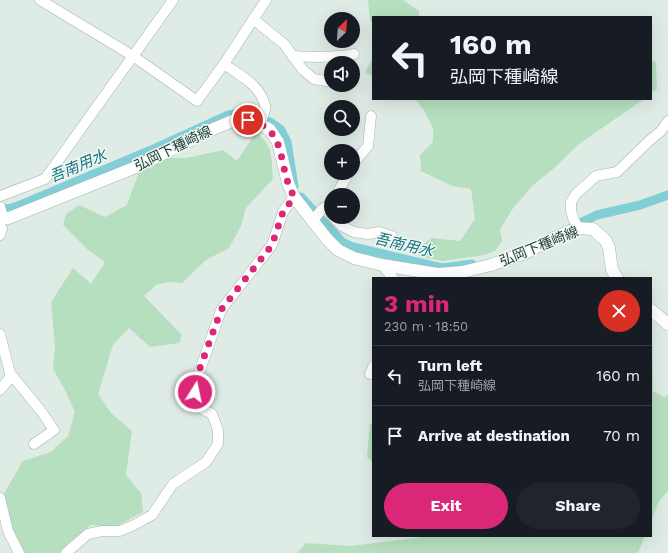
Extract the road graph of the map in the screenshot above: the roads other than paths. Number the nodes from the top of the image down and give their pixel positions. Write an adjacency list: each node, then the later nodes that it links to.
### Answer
1 (40, 0): 6 (street)
2 (173, 0): 6 (street)
3 (266, 0): 4 (street)
4 (253, 20): 7 (street); 8 (street)
5 (354, 54): 7 (street)
6 (133, 56): 8 (street); 14 (street)
7 (292, 56): 9 (street)
8 (224, 64): 11 (street)
9 (324, 81)
10 (371, 116): 13 (street)
11 (262, 119): 15 (main road, 弘岡下種崎線); 17 (main road, 弘岡下種崎線)
12 (668, 121): 18 (street)
13 (360, 155)
14 (0, 196)
15 (294, 197): 16 (main road, 弘岡下種崎線); 33 (street)
16 (323, 212): 22 (main road, 弘岡下種崎線)
17 (1, 216): 20 (street)
18 (576, 223): 22 (main road, 弘岡下種崎線); 24 (main road, 弘岡下種崎線)
19 (340, 224): 21 (street)
20 (0, 235)
21 (392, 236)
22 (382, 265): 23 (street)
23 (392, 277)
24 (616, 277)
25 (652, 311): 26 (main road)
26 (668, 324)
27 (0, 334): 28 (street)
28 (10, 373): 29 (street); 30 (street)
29 (0, 390)
30 (34, 444)
31 (0, 498): 32 (street)
32 (19, 553)
33 (66, 553)

